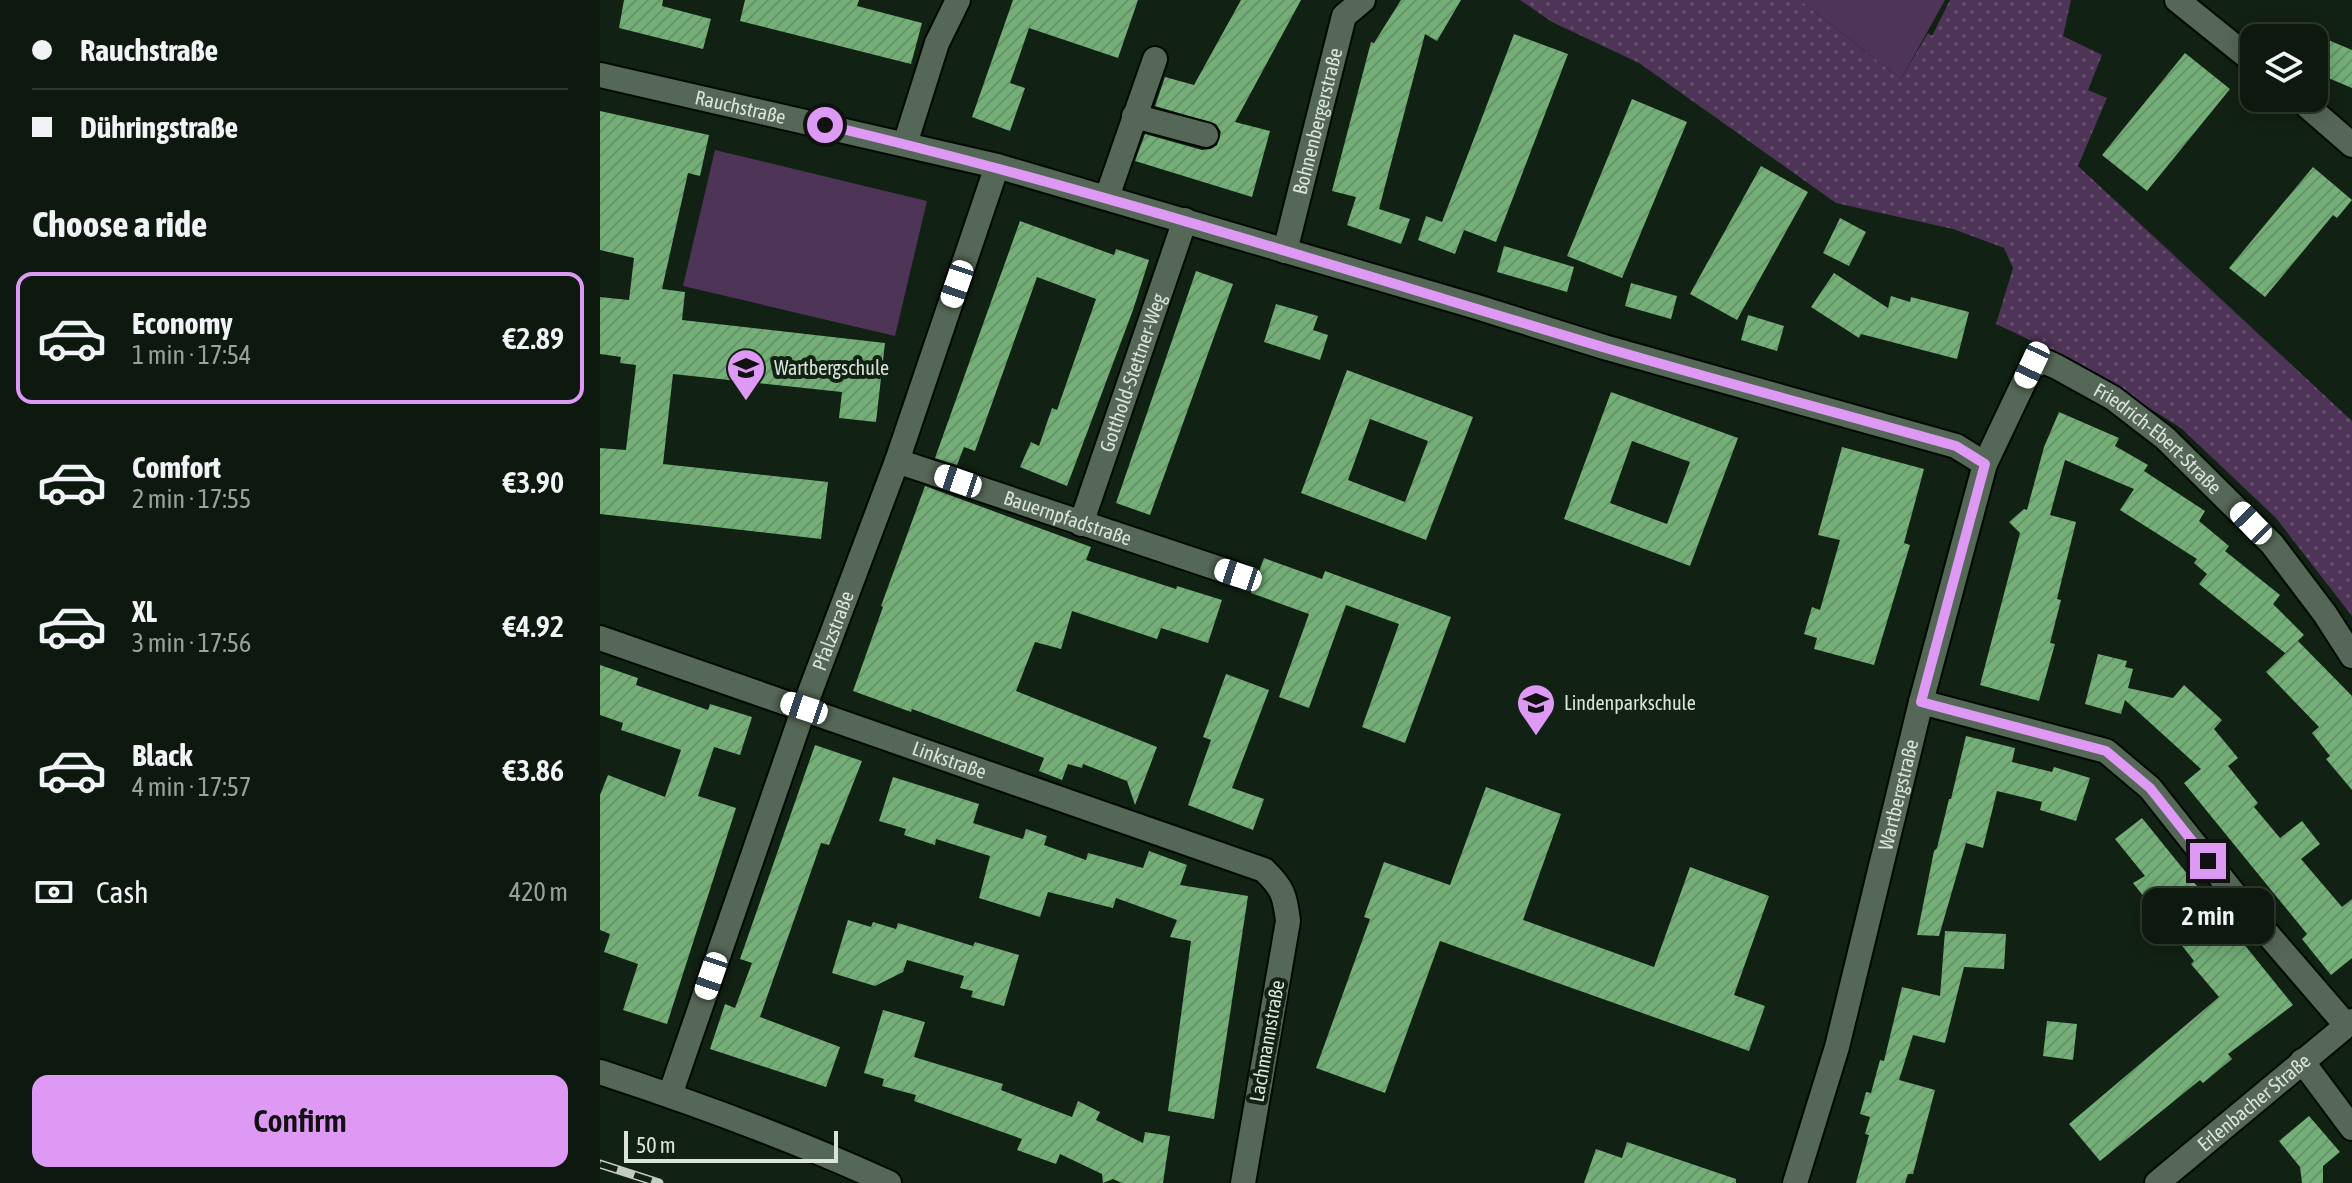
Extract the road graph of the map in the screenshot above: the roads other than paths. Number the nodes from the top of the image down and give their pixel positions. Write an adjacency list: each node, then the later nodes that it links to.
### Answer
1 (958, 0): 10 (street)
2 (1363, 0): 15 (street, Bohnenbergerstraße)
3 (2177, 0): 4 (street)
4 (2240, 51)
5 (1155, 59): 8 (street)
6 (600, 75): 10 (street, Rauchstraße)
7 (2314, 112): 11 (street)
8 (1134, 116): 9 (street); 13 (street)
9 (1206, 135)
10 (905, 144): 12 (street, Rauchstraße)
11 (2352, 145)
12 (997, 166): 13 (street, Rauchstraße); 17 (street, Pfalzstraße)
13 (1107, 197): 14 (street, Rauchstraße)
14 (1185, 220): 15 (street, Rauchstraße); 19 (street, Gotthold-Stettner-Weg)
15 (1285, 251): 18 (street, Rauchstraße)
16 (2032, 365): 18 (street, Wartbergstraße); 22 (street, Friedrich-Ebert-Straße)
17 (897, 461): 19 (street, Bauernpfadstraße); 24 (street, Pfalzstraße)
18 (1985, 464): 23 (street, Wartbergstraße)
19 (1081, 524): 20 (street, Bauernpfadstraße)
20 (1238, 575)
21 (600, 638): 24 (street, Linkstraße)
22 (2352, 656)
23 (1921, 702): 26 (street); 33 (street, Wartbergstraße)
24 (804, 708): 25 (street, Linkstraße); 29 (street, Pfalzstraße)
25 (1285, 899): 32 (street, Lachmannstraße)
26 (2349, 1023): 27 (street, Erlenbacher Straße)
27 (2302, 1061): 30 (street); 34 (street, Erlenbacher Straße)
28 (600, 1072): 29 (street)
29 (670, 1095): 31 (street)
30 (2352, 1128)
31 (889, 1183)
32 (1243, 1183)
33 (1795, 1183)
34 (2157, 1183)

